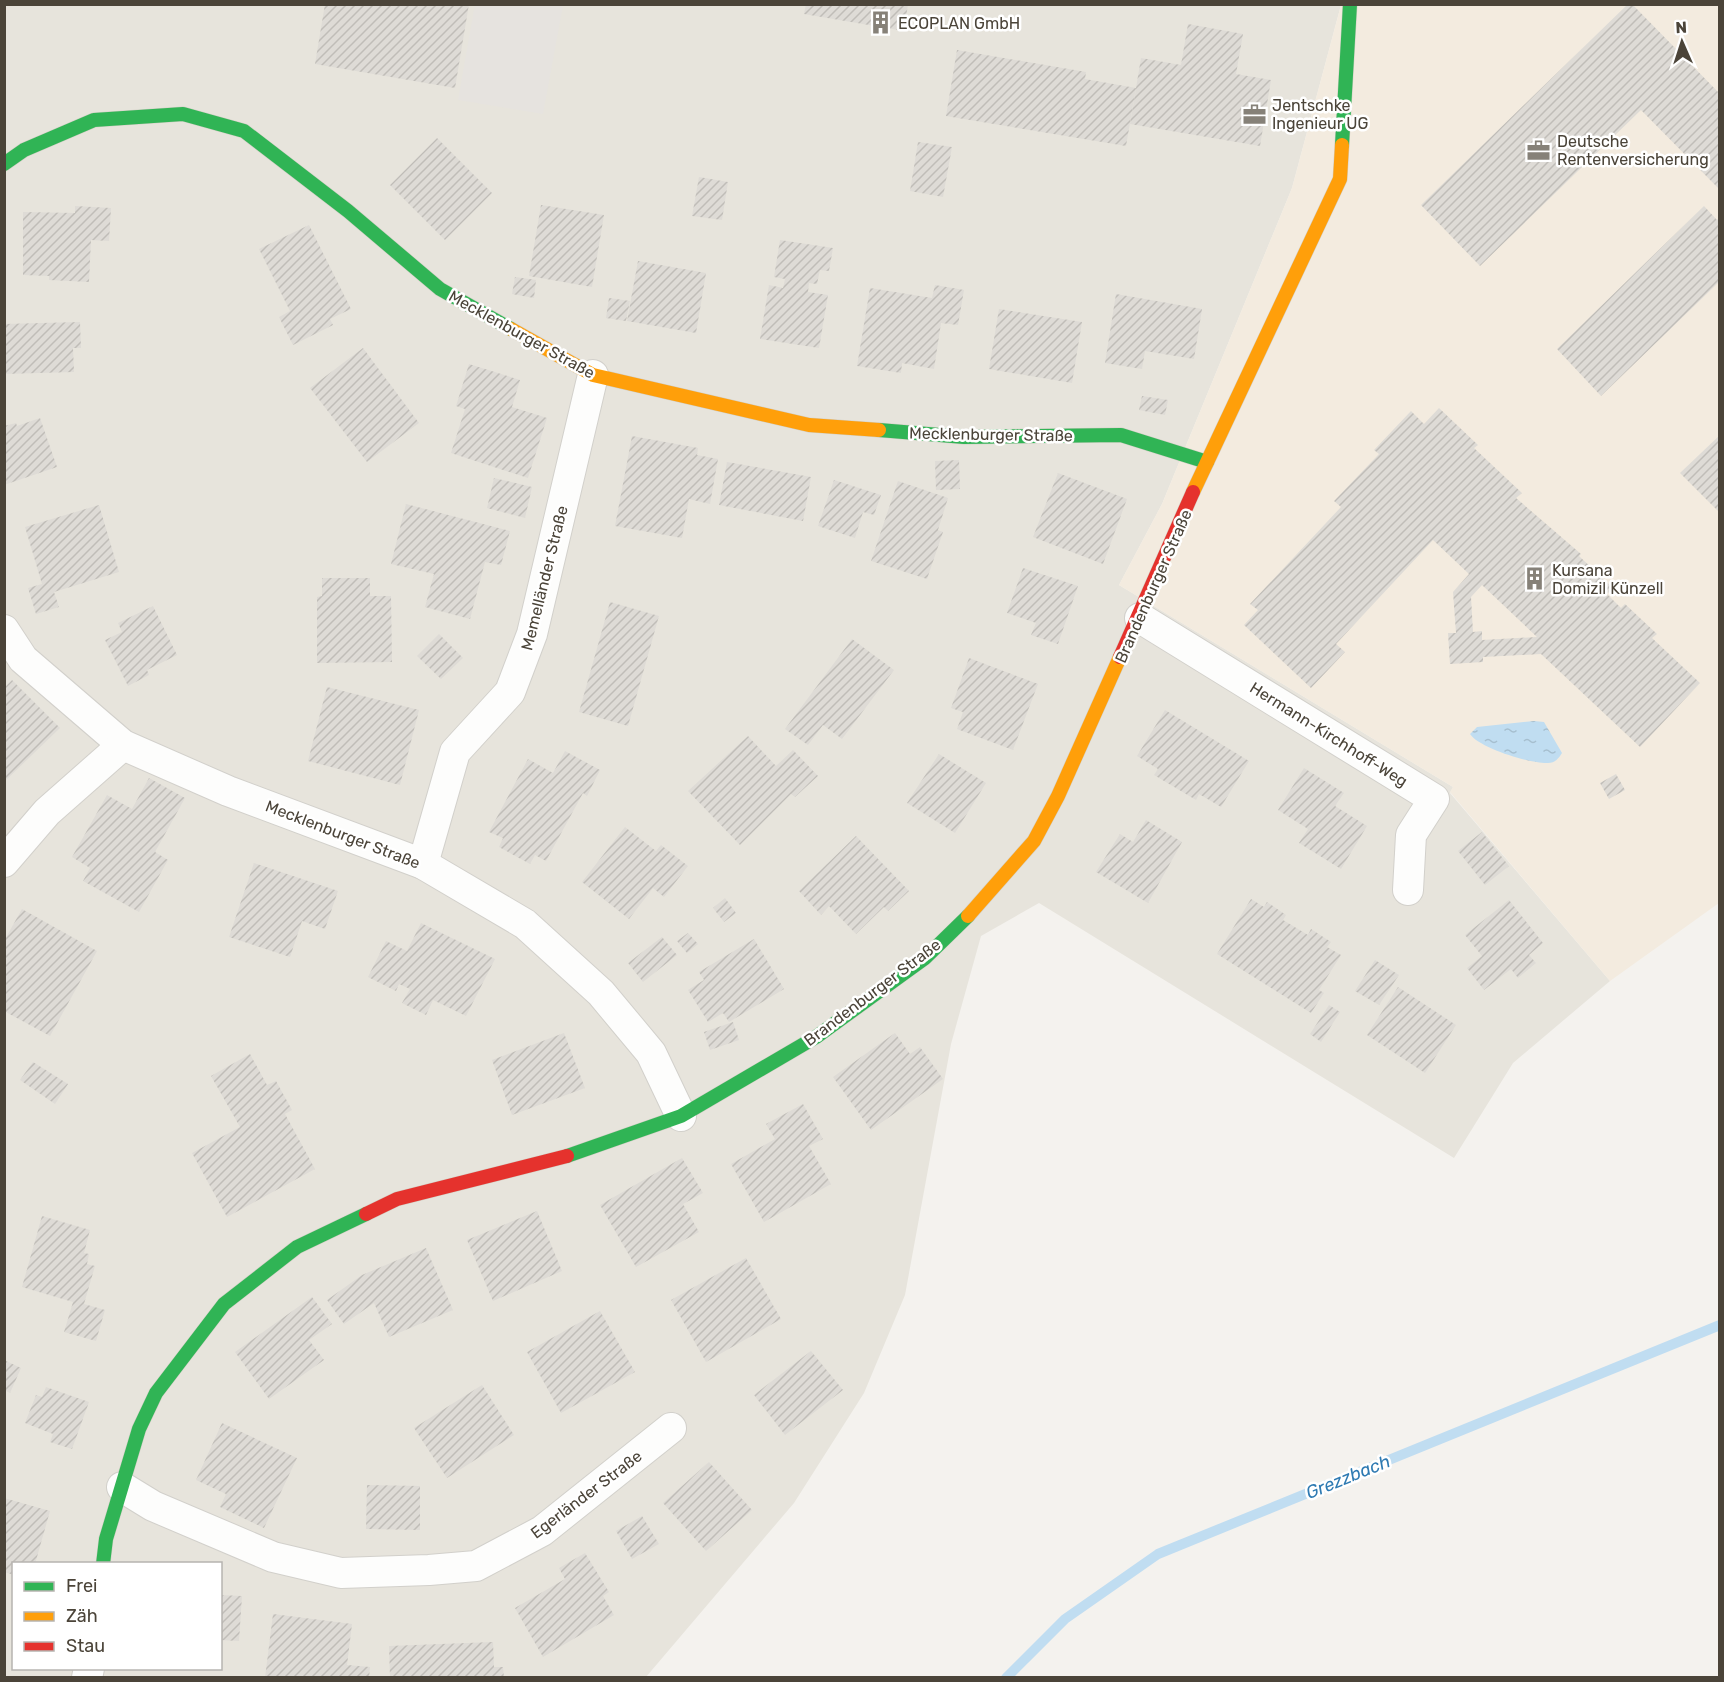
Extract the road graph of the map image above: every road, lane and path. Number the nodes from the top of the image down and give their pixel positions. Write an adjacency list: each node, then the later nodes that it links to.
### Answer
1 (1350, 4): 4 (street, Brandenburger Straße)
2 (4, 164): 3 (street, Mecklenburger Straße)
3 (593, 375): 4 (street, Mecklenburger Straße); 9 (street, Memelländer Straße)
4 (1207, 462): 5 (street, Brandenburger Straße)
5 (1140, 618): 10 (street, Hermann-Kirchhoff-Weg); 11 (street, Brandenburger Straße)
6 (4, 630): 7 (street, Mecklenburger Straße)
7 (123, 744): 8 (street); 9 (street, Mecklenburger Straße)
8 (4, 862)
9 (423, 864): 11 (street, Mecklenburger Straße)
10 (1408, 890)
11 (681, 1116): 13 (street, Brandenburger Straße)
12 (671, 1428): 13 (street, Egerländer Straße)
13 (122, 1487): 14 (street, Brandenburger Straße)
14 (103, 1562)

